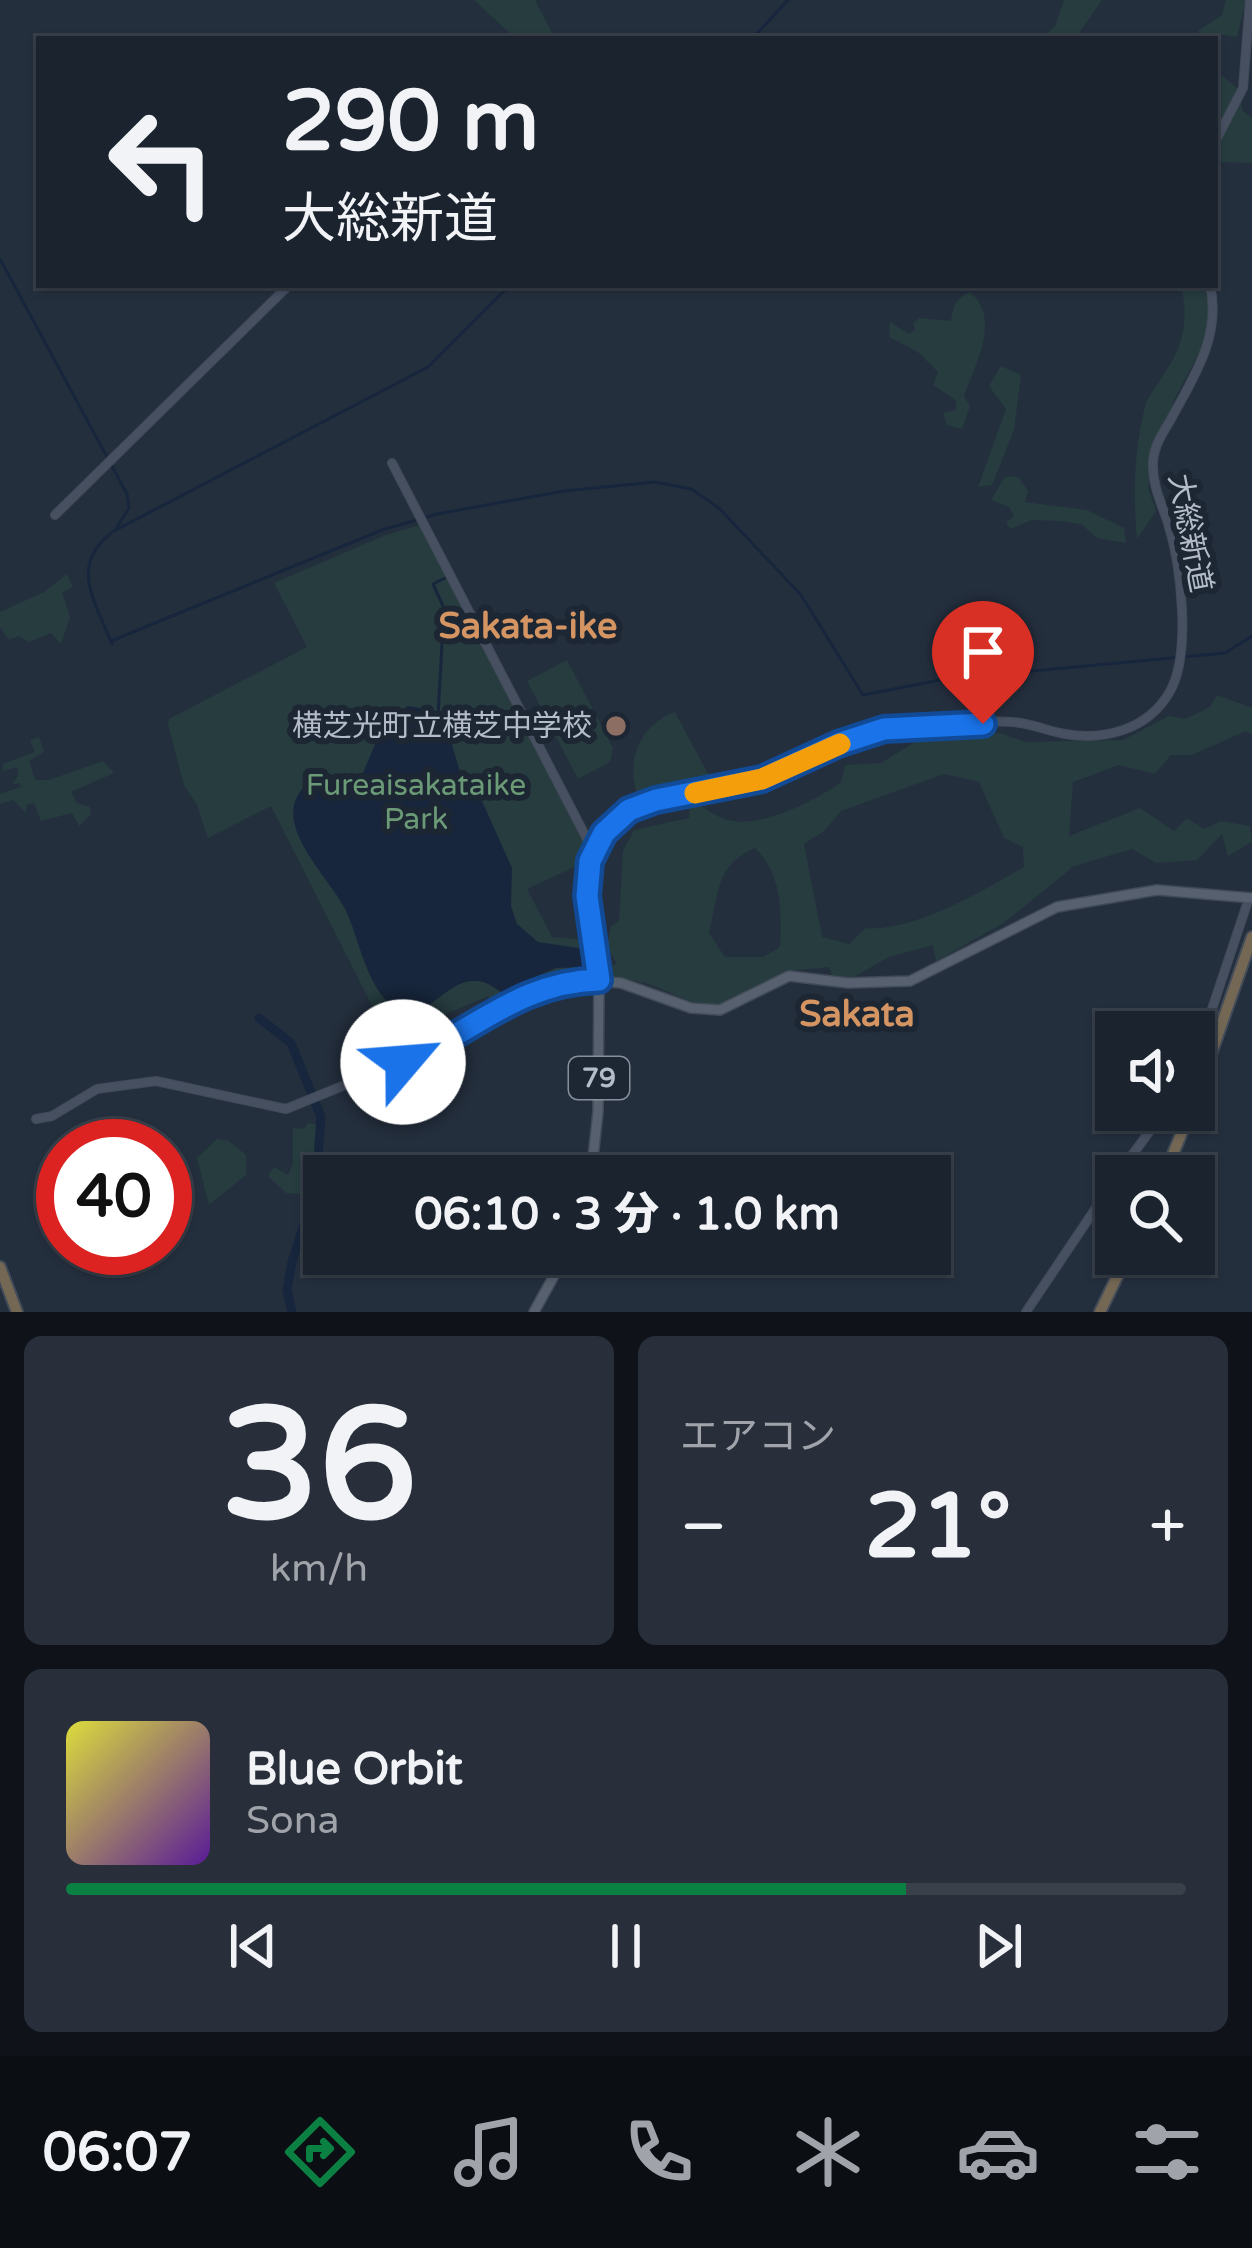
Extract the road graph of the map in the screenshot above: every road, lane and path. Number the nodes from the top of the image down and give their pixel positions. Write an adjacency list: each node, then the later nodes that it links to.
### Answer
1 (1250, 0): 2 (street)
2 (1218, 136)
3 (286, 288): 6 (street)
4 (1210, 288): 7 (street, 大総新道)
5 (392, 463): 7 (street)
6 (55, 515)
7 (596, 845): 10 (street)
8 (1250, 898): 10 (main road); 11 (street)
9 (1252, 937): 12 (highway)
10 (599, 980): 13 (street); 14 (main road, 79)
11 (1212, 1011)
12 (1215, 1044)
13 (36, 1119)
14 (593, 1155)
15 (1095, 1208): 21 (street)
16 (0, 1267): 19 (highway)
17 (554, 1275): 20 (main road)
18 (1118, 1275): 22 (highway)
19 (17, 1312)
20 (534, 1312)
21 (1026, 1312)
22 (1100, 1312)

